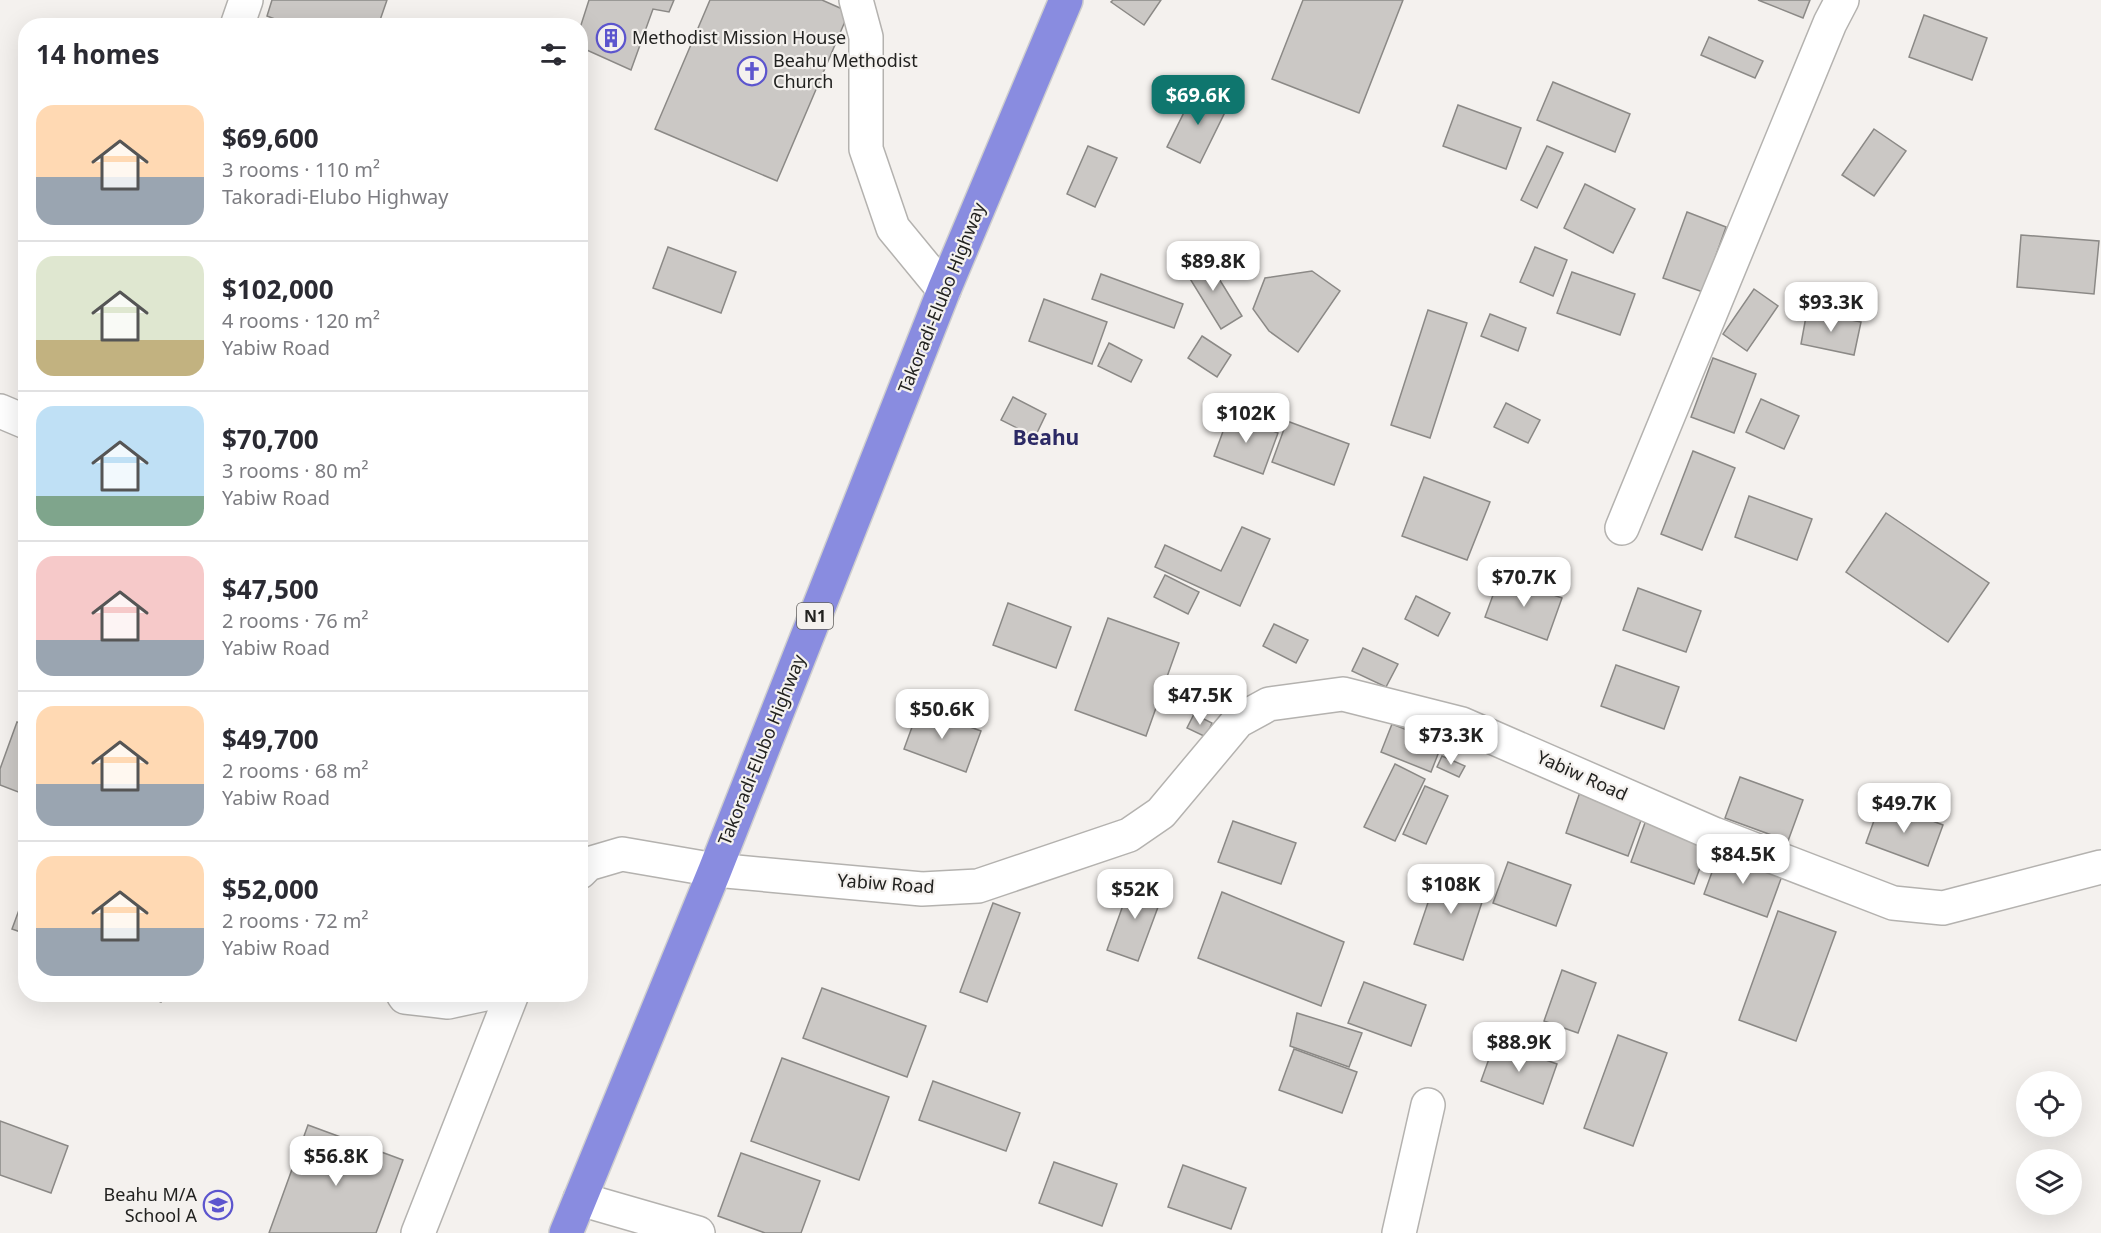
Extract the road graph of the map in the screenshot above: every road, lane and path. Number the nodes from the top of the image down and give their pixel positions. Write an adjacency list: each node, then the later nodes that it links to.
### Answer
1 (246, 0): 5 (street)
2 (856, 0): 6 (street)
3 (1066, 0): 6 (highway, Takoradi-Elubo Highway / N1)
4 (1842, 0): 9 (street)
5 (240, 18)
6 (944, 290): 12 (highway, Takoradi-Elubo Highway / N1)
7 (0, 411): 8 (street)
8 (18, 419)
9 (1622, 528)
10 (588, 864): 12 (street, Yabiw Road)
11 (2101, 867): 12 (street, Yabiw Road)
12 (715, 870): 15 (highway, Takoradi-Elubo Highway / N1)
13 (509, 1002): 17 (street)
14 (1428, 1105): 20 (street)
15 (580, 1199): 16 (street); 18 (highway, Takoradi-Elubo Highway / N1)
16 (612, 1222): 19 (street)
17 (418, 1233)
18 (566, 1233)
19 (698, 1233)
20 (1399, 1233)

